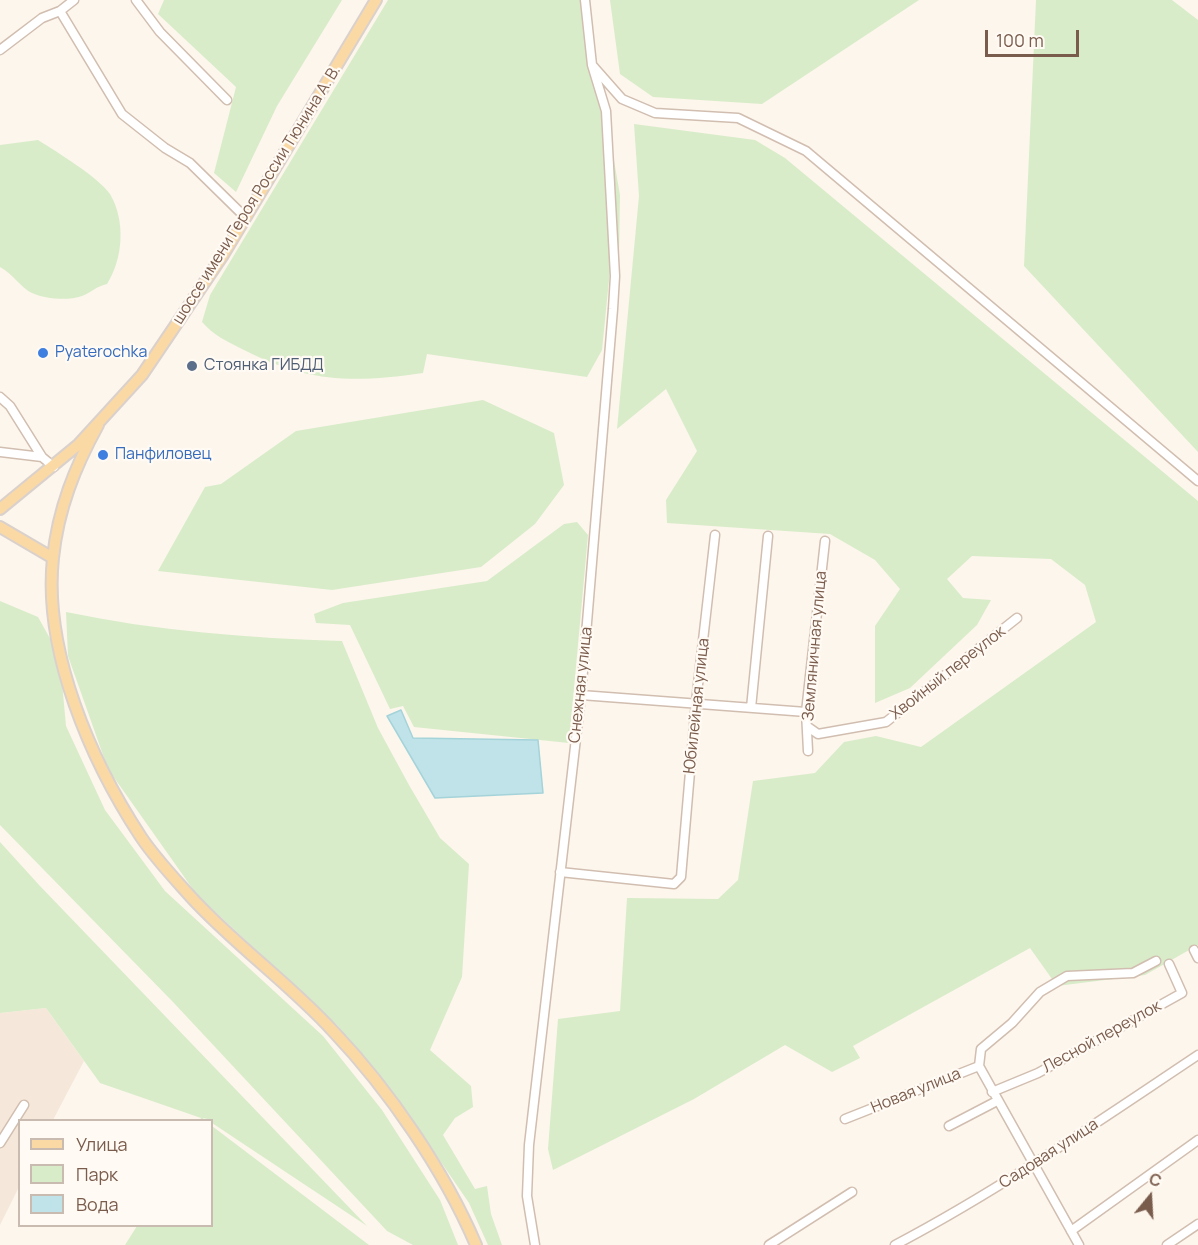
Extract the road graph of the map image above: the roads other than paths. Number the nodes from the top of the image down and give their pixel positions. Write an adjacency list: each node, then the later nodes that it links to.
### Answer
1 (74, 0): 5 (street)
2 (136, 0): 8 (street)
3 (376, 0): 9 (main road, шоссе имени Героя России Тюнина А. В.)
4 (585, 0): 7 (street, Снежная улица)
5 (60, 11): 6 (street); 9 (street)
6 (0, 50)
7 (592, 65): 15 (street); 23 (street, Снежная улица)
8 (227, 100)
9 (246, 218): 11 (main road, шоссе имени Героя России Тюнина А. В.)
10 (0, 397): 13 (street)
11 (98, 425): 14 (main road, шоссе имени Героя России Тюнина А. В.); 21 (main road)
12 (0, 452): 13 (street)
13 (42, 457): 14 (street)
14 (54, 467): 16 (main road, шоссе имени Героя России Тюнина А. В.)
15 (1198, 481)
16 (0, 509)
17 (0, 527): 21 (main road)
18 (715, 535): 24 (street, Юбилейная улица)
19 (768, 536): 25 (street)
20 (825, 541): 26 (street, Земляничная улица)
21 (53, 558): 45 (main road)
22 (1017, 618): 27 (street, Хвойный переулок)
23 (581, 695): 24 (street); 29 (street, Снежная улица)
24 (696, 702): 25 (street); 29 (street, Юбилейная улица)
25 (751, 708): 26 (street)
26 (806, 712): 27 (street, Земляничная улица)
27 (808, 727): 28 (street, Земляничная улица)
28 (807, 751)
29 (560, 872): 46 (street, Снежная улица)
30 (1156, 961): 33 (street, Новая улица)
31 (1168, 964): 34 (street, Лесной переулок)
32 (1198, 1055): 41 (street, Садовая улица)
33 (979, 1066): 34 (street); 37 (street, Новая улица)
34 (992, 1092): 35 (street)
35 (997, 1101): 38 (street); 41 (street)
36 (24, 1106): 40 (street)
37 (845, 1119)
38 (949, 1126)
39 (1198, 1140): 44 (street)
40 (0, 1143)
41 (1032, 1165): 44 (street); 48 (street, Садовая улица)
42 (852, 1192): 47 (street)
43 (1198, 1224): 50 (street)
44 (1071, 1231): 49 (street)
45 (476, 1245)
46 (534, 1245)
47 (769, 1245)
48 (895, 1245)
49 (1079, 1245)
50 (1167, 1245)

